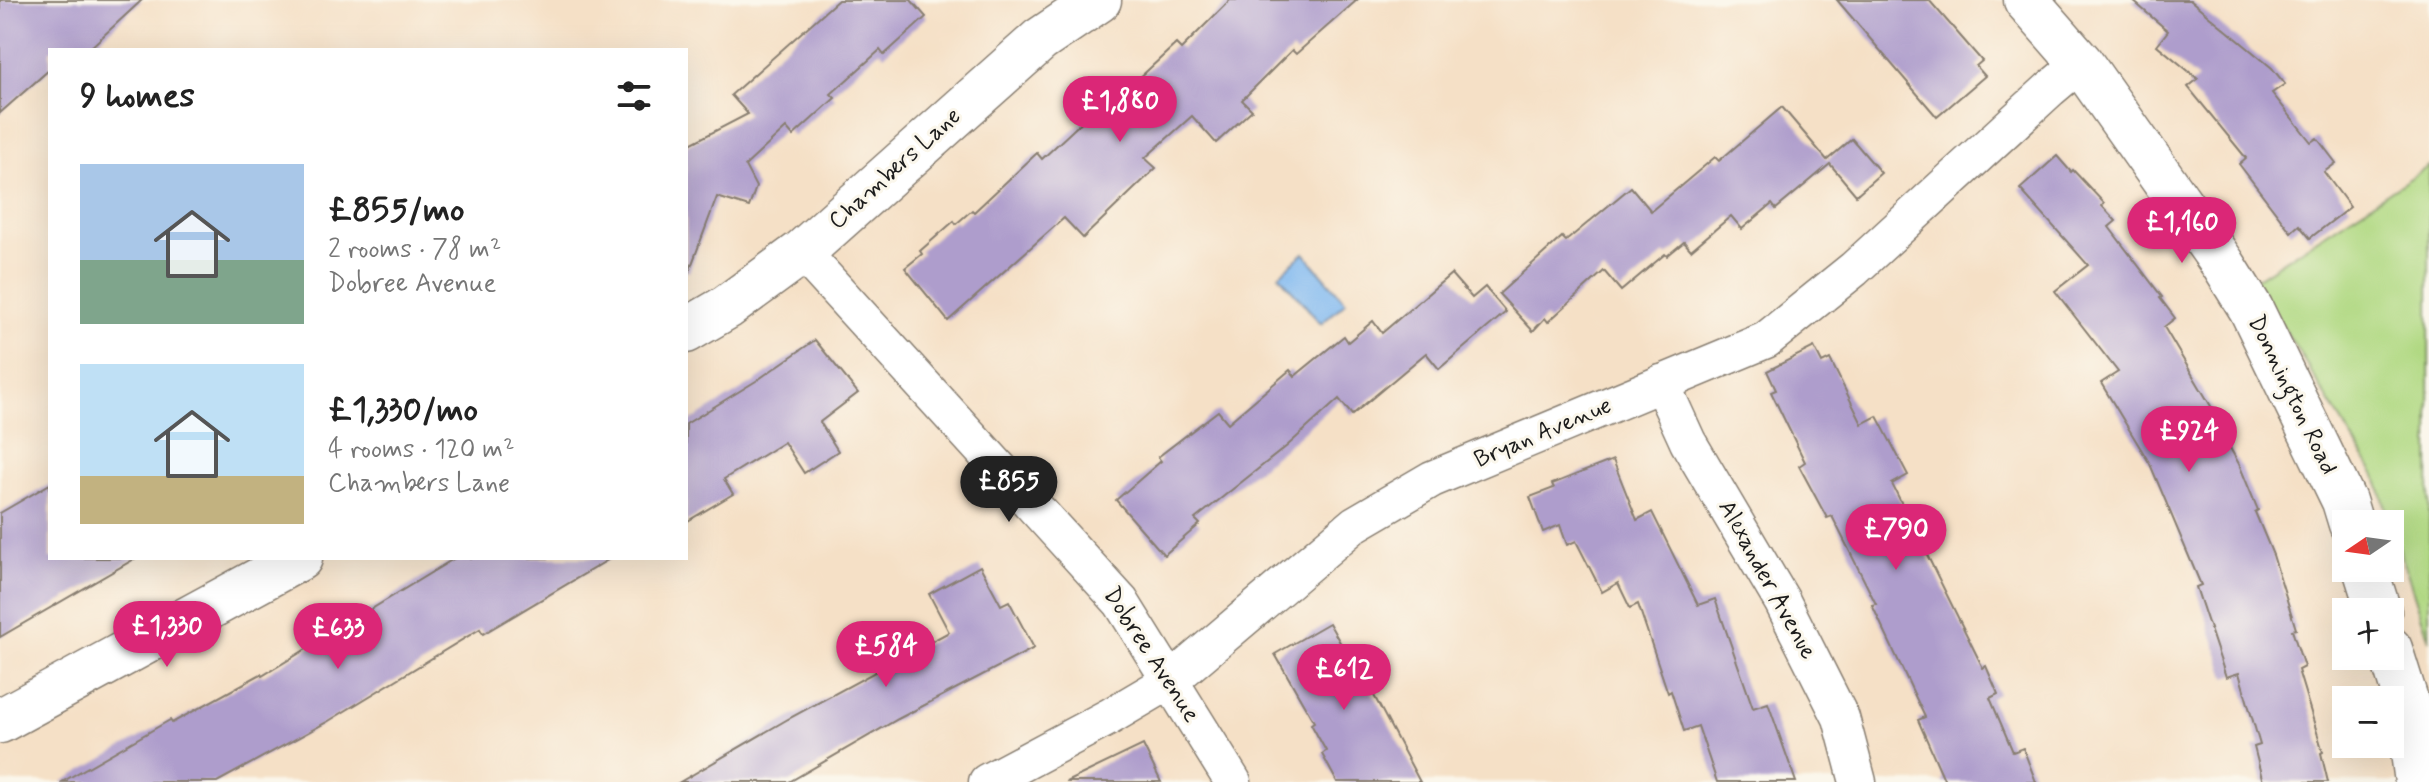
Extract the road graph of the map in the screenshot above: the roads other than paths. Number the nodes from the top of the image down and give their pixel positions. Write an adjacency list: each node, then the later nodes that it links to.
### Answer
1 (1099, 0): 4 (street, Chambers Lane)
2 (2026, 0): 3 (street, Donnington Road)
3 (2081, 63): 6 (street, Bryan Avenue); 7 (street, Donnington Road)
4 (802, 252): 5 (street, Chambers Lane); 10 (street, Dobree Avenue)
5 (688, 330)
6 (1661, 383): 10 (street, Bryan Avenue); 14 (street, Alexander Avenue)
7 (2347, 510)
8 (296, 560): 11 (street)
9 (2397, 670): 15 (street)
10 (1170, 681): 12 (street, Bryan Avenue); 13 (street, Dobree Avenue)
11 (0, 721)
12 (987, 782)
13 (1233, 782)
14 (1858, 782)
15 (2417, 782)

